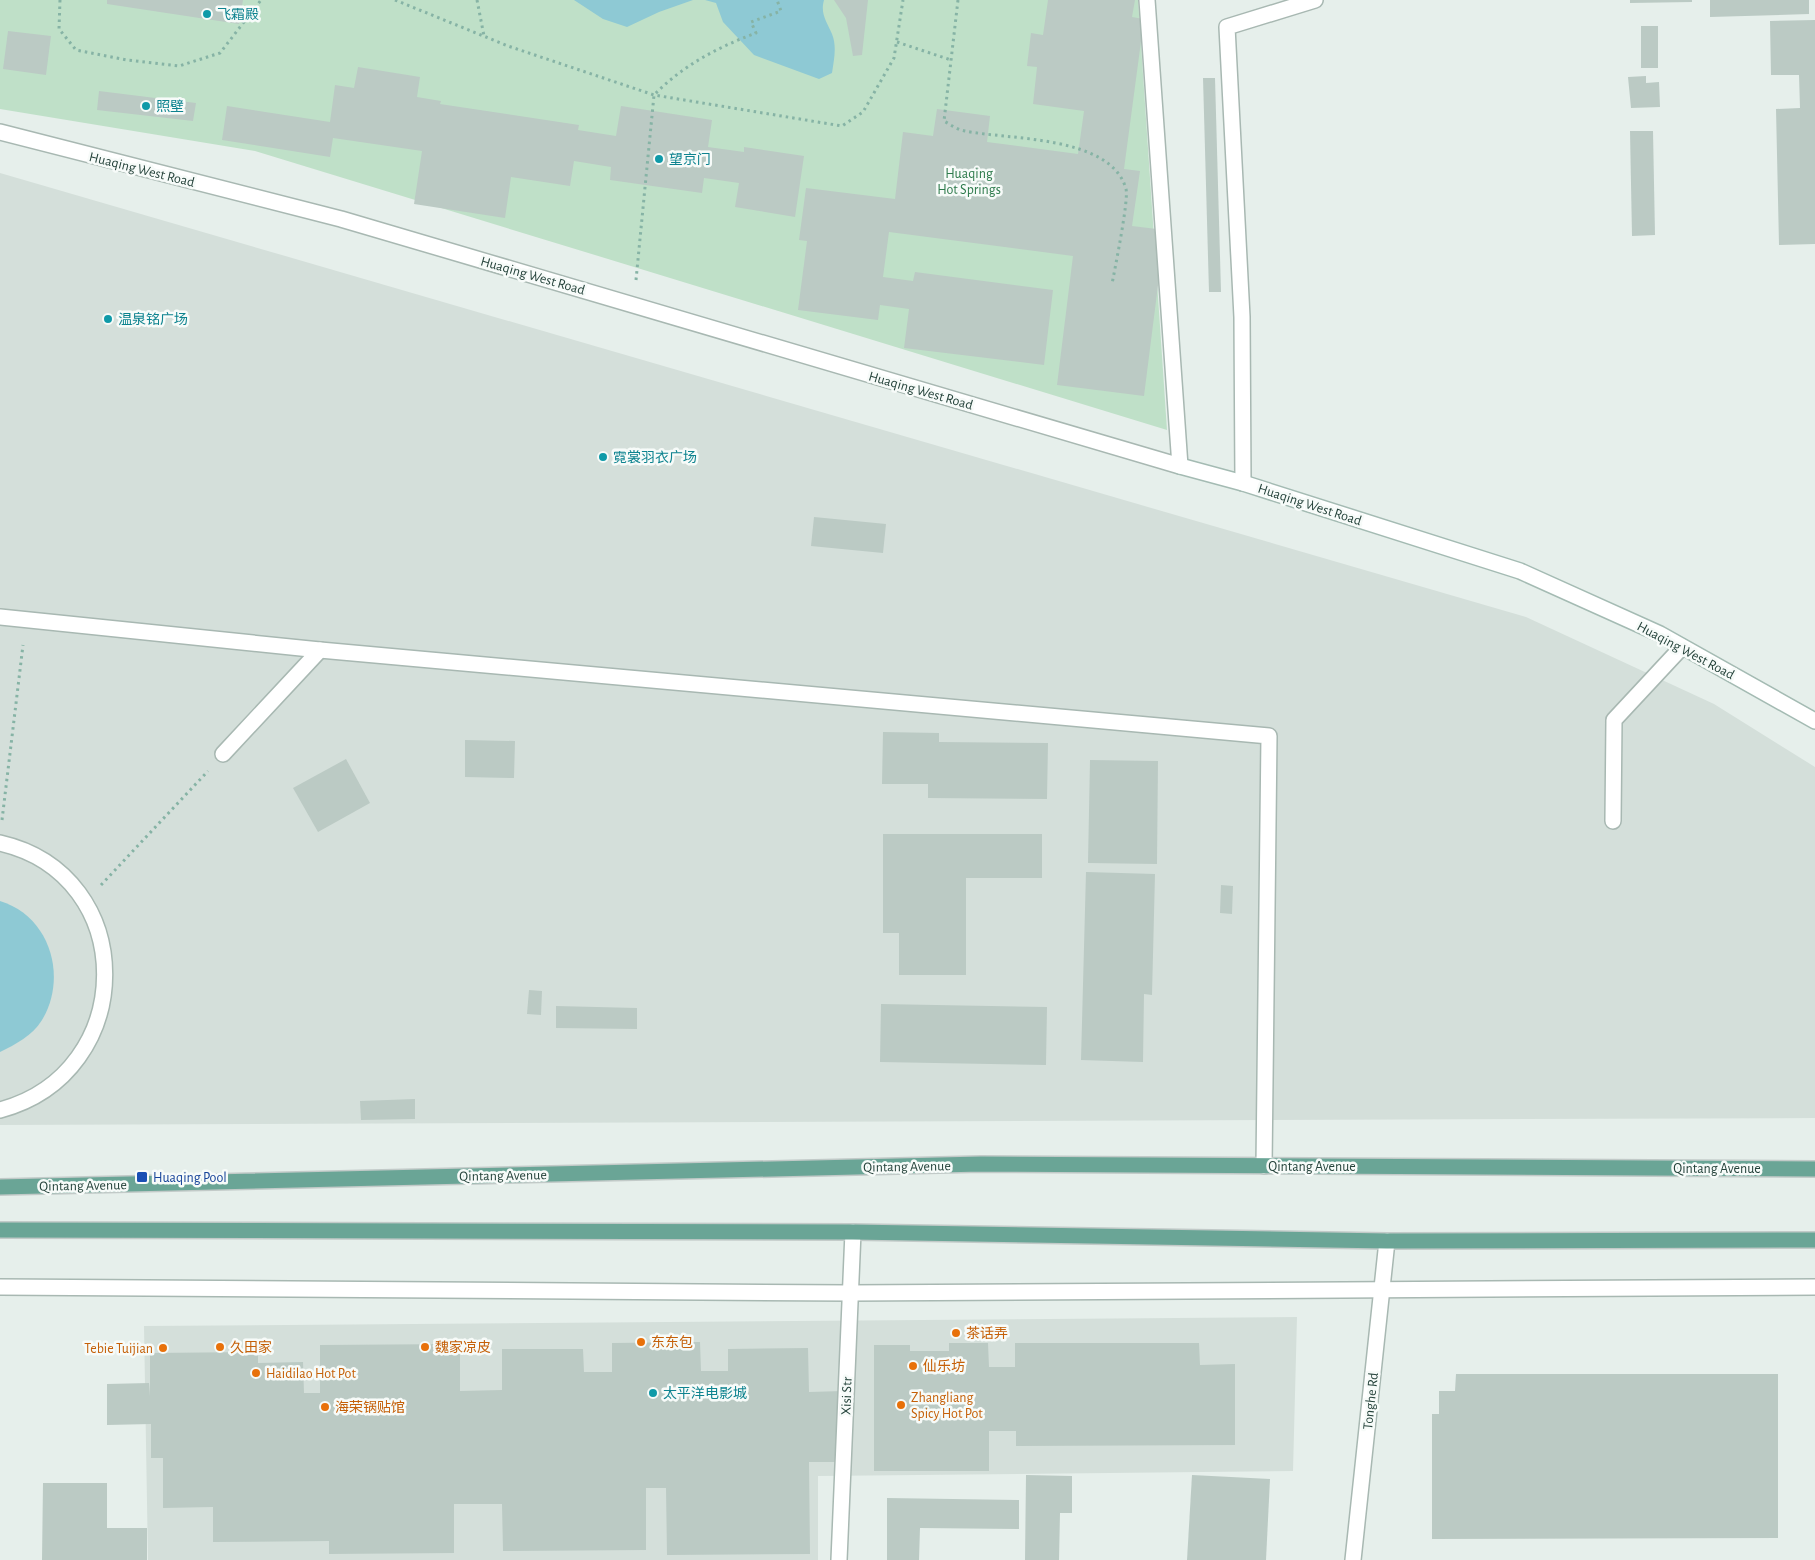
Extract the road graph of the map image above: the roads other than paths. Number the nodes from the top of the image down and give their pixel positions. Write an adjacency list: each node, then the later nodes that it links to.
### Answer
1 (1146, 0): 4 (street)
2 (1315, 0): 5 (street)
3 (0, 132): 4 (street, Huaqing West Road)
4 (1180, 466): 5 (street, Huaqing West Road)
5 (1243, 483): 7 (street, Huaqing West Road)
6 (0, 617): 8 (street)
7 (1682, 647): 9 (street, Huaqing West Road); 11 (street)
8 (320, 650): 10 (street); 14 (street)
9 (1815, 721)
10 (223, 754)
11 (1613, 822)
12 (0, 843): 13 (street)
13 (0, 1110)
14 (1264, 1166): 15 (main road, Qintang Avenue); 16 (main road, Qintang Avenue)
15 (1815, 1169)
16 (0, 1186)
17 (0, 1230): 18 (main road)
18 (852, 1232): 20 (main road); 24 (street, Xisi Str)
19 (1815, 1240): 20 (main road)
20 (1387, 1241): 23 (street, Tonghe Rd)
21 (0, 1287): 24 (street)
22 (1815, 1287): 23 (street)
23 (1382, 1289): 24 (street); 26 (street, Tonghe Rd)
24 (850, 1292): 25 (street, Xisi Str)
25 (839, 1560)
26 (1353, 1560)

